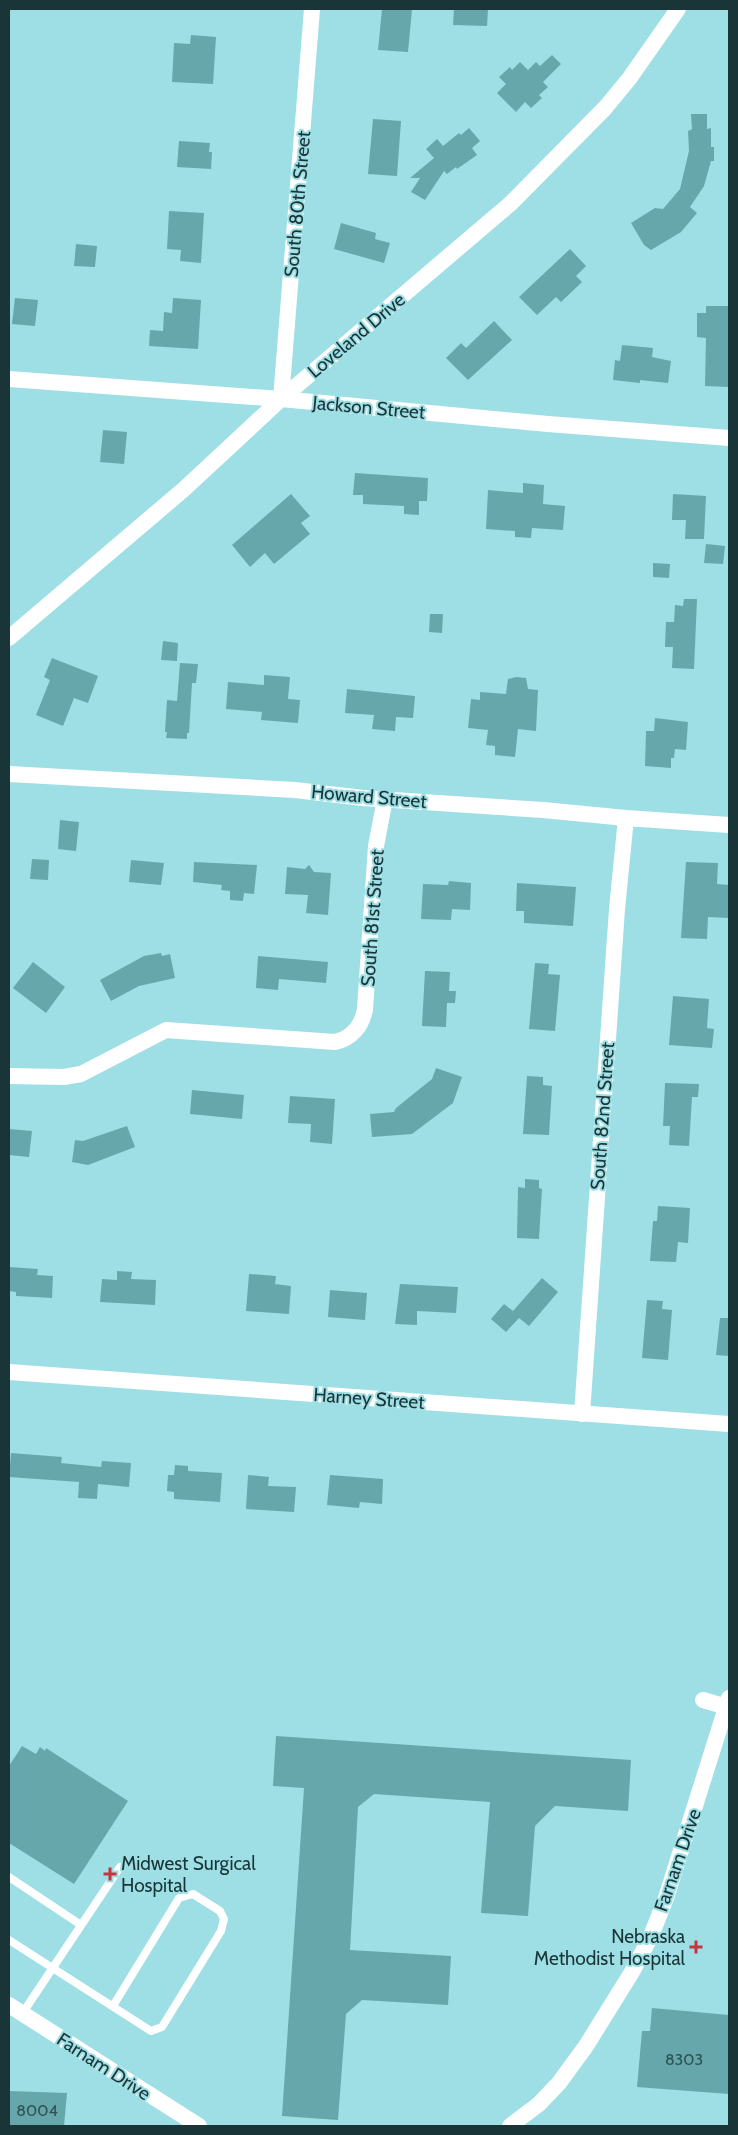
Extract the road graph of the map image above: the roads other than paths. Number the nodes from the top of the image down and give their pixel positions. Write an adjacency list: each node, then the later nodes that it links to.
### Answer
1 (312, 9): 4 (street, South 80th Street)
2 (678, 9): 4 (street, Loveland Drive)
3 (9, 379): 4 (street, Jackson Street)
4 (281, 399): 5 (street, Jackson Street); 6 (street, Loveland Drive)
5 (729, 438)
6 (9, 638)
7 (9, 774): 8 (street, Howard Street)
8 (385, 798): 9 (street, Howard Street); 11 (street, South 81st Street)
9 (626, 818): 10 (street, Howard Street); 13 (street, South 82nd Street)
10 (729, 825)
11 (9, 1076)
12 (9, 1372): 13 (street, Harney Street)
13 (582, 1414): 14 (street, Harney Street)
14 (729, 1424)
15 (703, 1700): 16 (street)
16 (728, 1703): 25 (street, Farnam Drive)
17 (120, 1867): 19 (lane)
18 (9, 1877): 19 (lane)
19 (81, 1925): 21 (lane)
20 (9, 1940): 21 (lane)
21 (53, 1968): 22 (lane); 23 (lane)
22 (113, 2006): 22 (lane)
23 (16, 2010): 24 (street, Farnam Drive)
24 (199, 2126)
25 (510, 2126)

